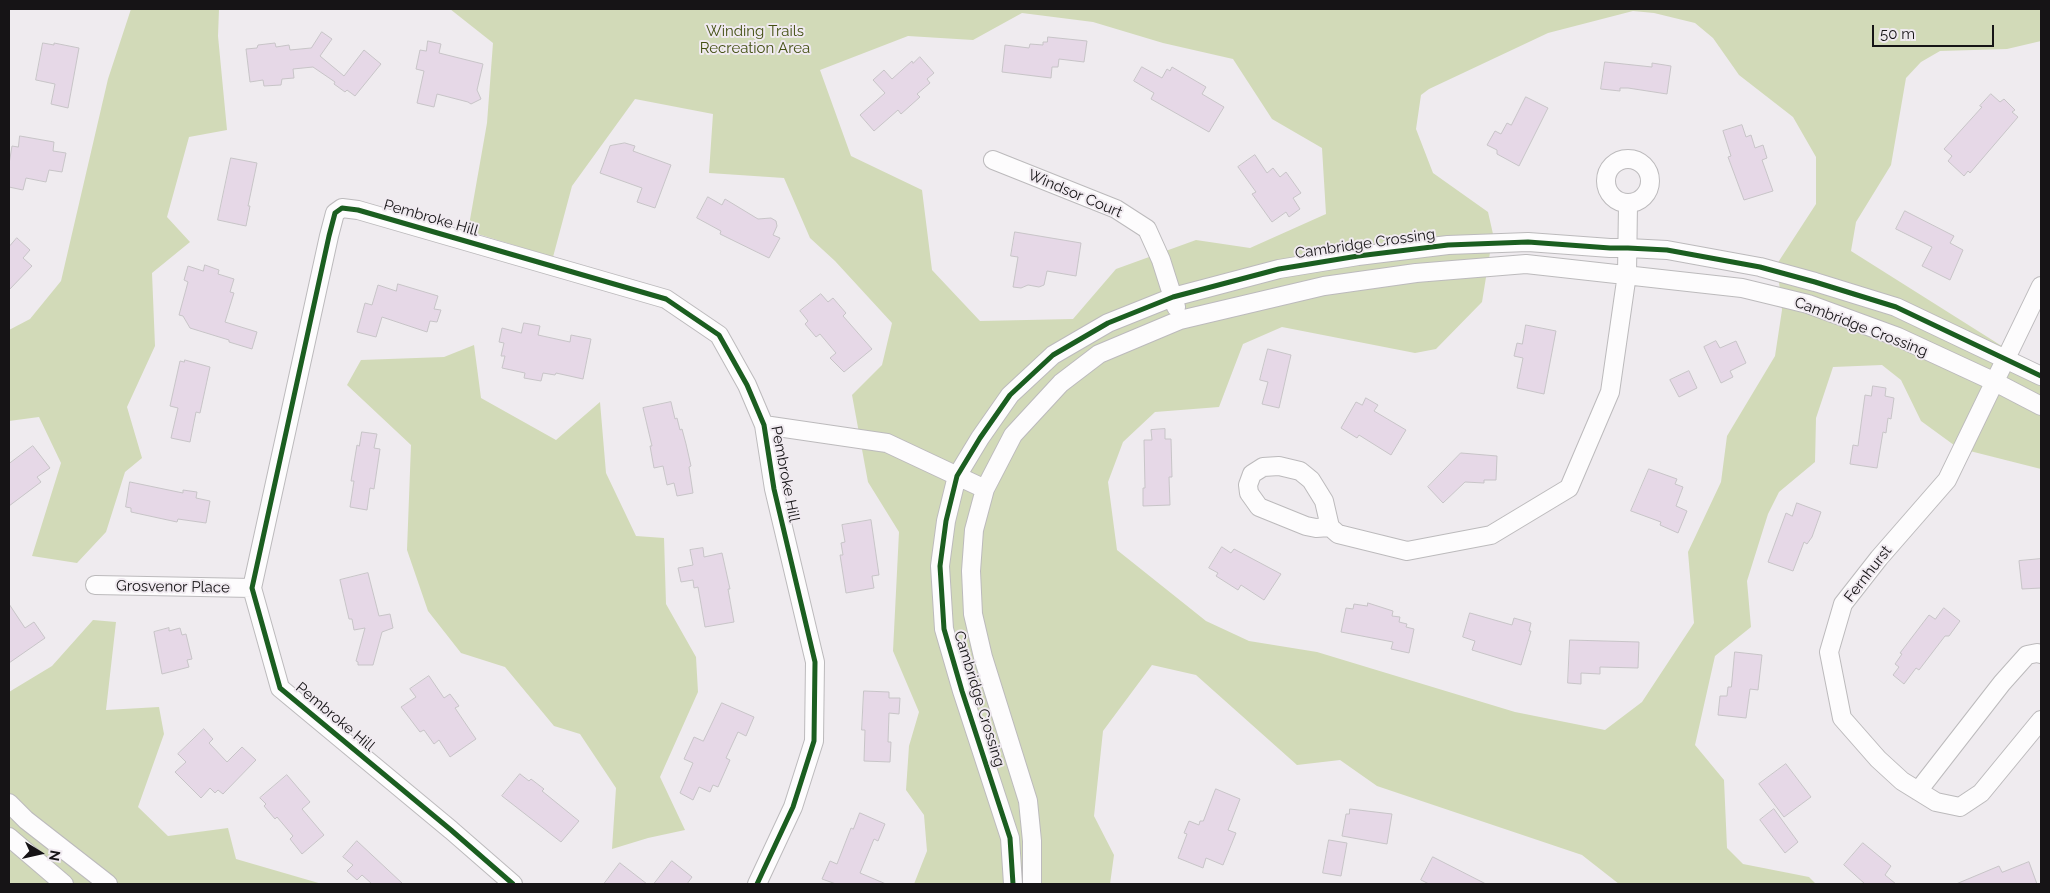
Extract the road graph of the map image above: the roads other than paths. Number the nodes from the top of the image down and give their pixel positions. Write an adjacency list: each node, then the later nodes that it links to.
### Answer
1 (994, 160): 6 (street, Windsor Court)
2 (1628, 204): 3 (street)
3 (1628, 248): 4 (street); 6 (street, Cambridge Crossing); 8 (street, Cambridge Crossing)
4 (1627, 274): 7 (street, Cambridge Crossing); 10 (street, Cambridge Crossing); 15 (street)
5 (2041, 286): 8 (street, Fernhurst)
6 (1173, 297): 7 (street, Windsor Court); 13 (street, Cambridge Crossing)
7 (1180, 320): 14 (street, Cambridge Crossing)
8 (2005, 358): 9 (street, Cambridge Crossing); 10 (street, Fernhurst)
9 (2041, 376)
10 (1993, 381): 11 (street, Cambridge Crossing); 20 (street, Fernhurst)
11 (2041, 406)
12 (764, 425): 13 (street, Pembroke Hill); 17 (street, Pembroke Hill); 26 (street, Pembroke Hill)
13 (957, 476): 14 (street, Pembroke Hill); 27 (street, Cambridge Crossing)
14 (985, 489): 28 (street, Cambridge Crossing)
15 (1330, 527): 15 (street)
16 (95, 586): 17 (street, Grosvenor Place)
17 (252, 588): 25 (street, Pembroke Hill)
18 (2041, 654): 20 (street)
19 (2041, 720): 20 (street, Fernhurst)
20 (1918, 791)
21 (9, 803): 24 (street)
22 (9, 837): 23 (street)
23 (64, 884)
24 (108, 884)
25 (513, 884)
26 (757, 884)
27 (1013, 884)
28 (1032, 884)

